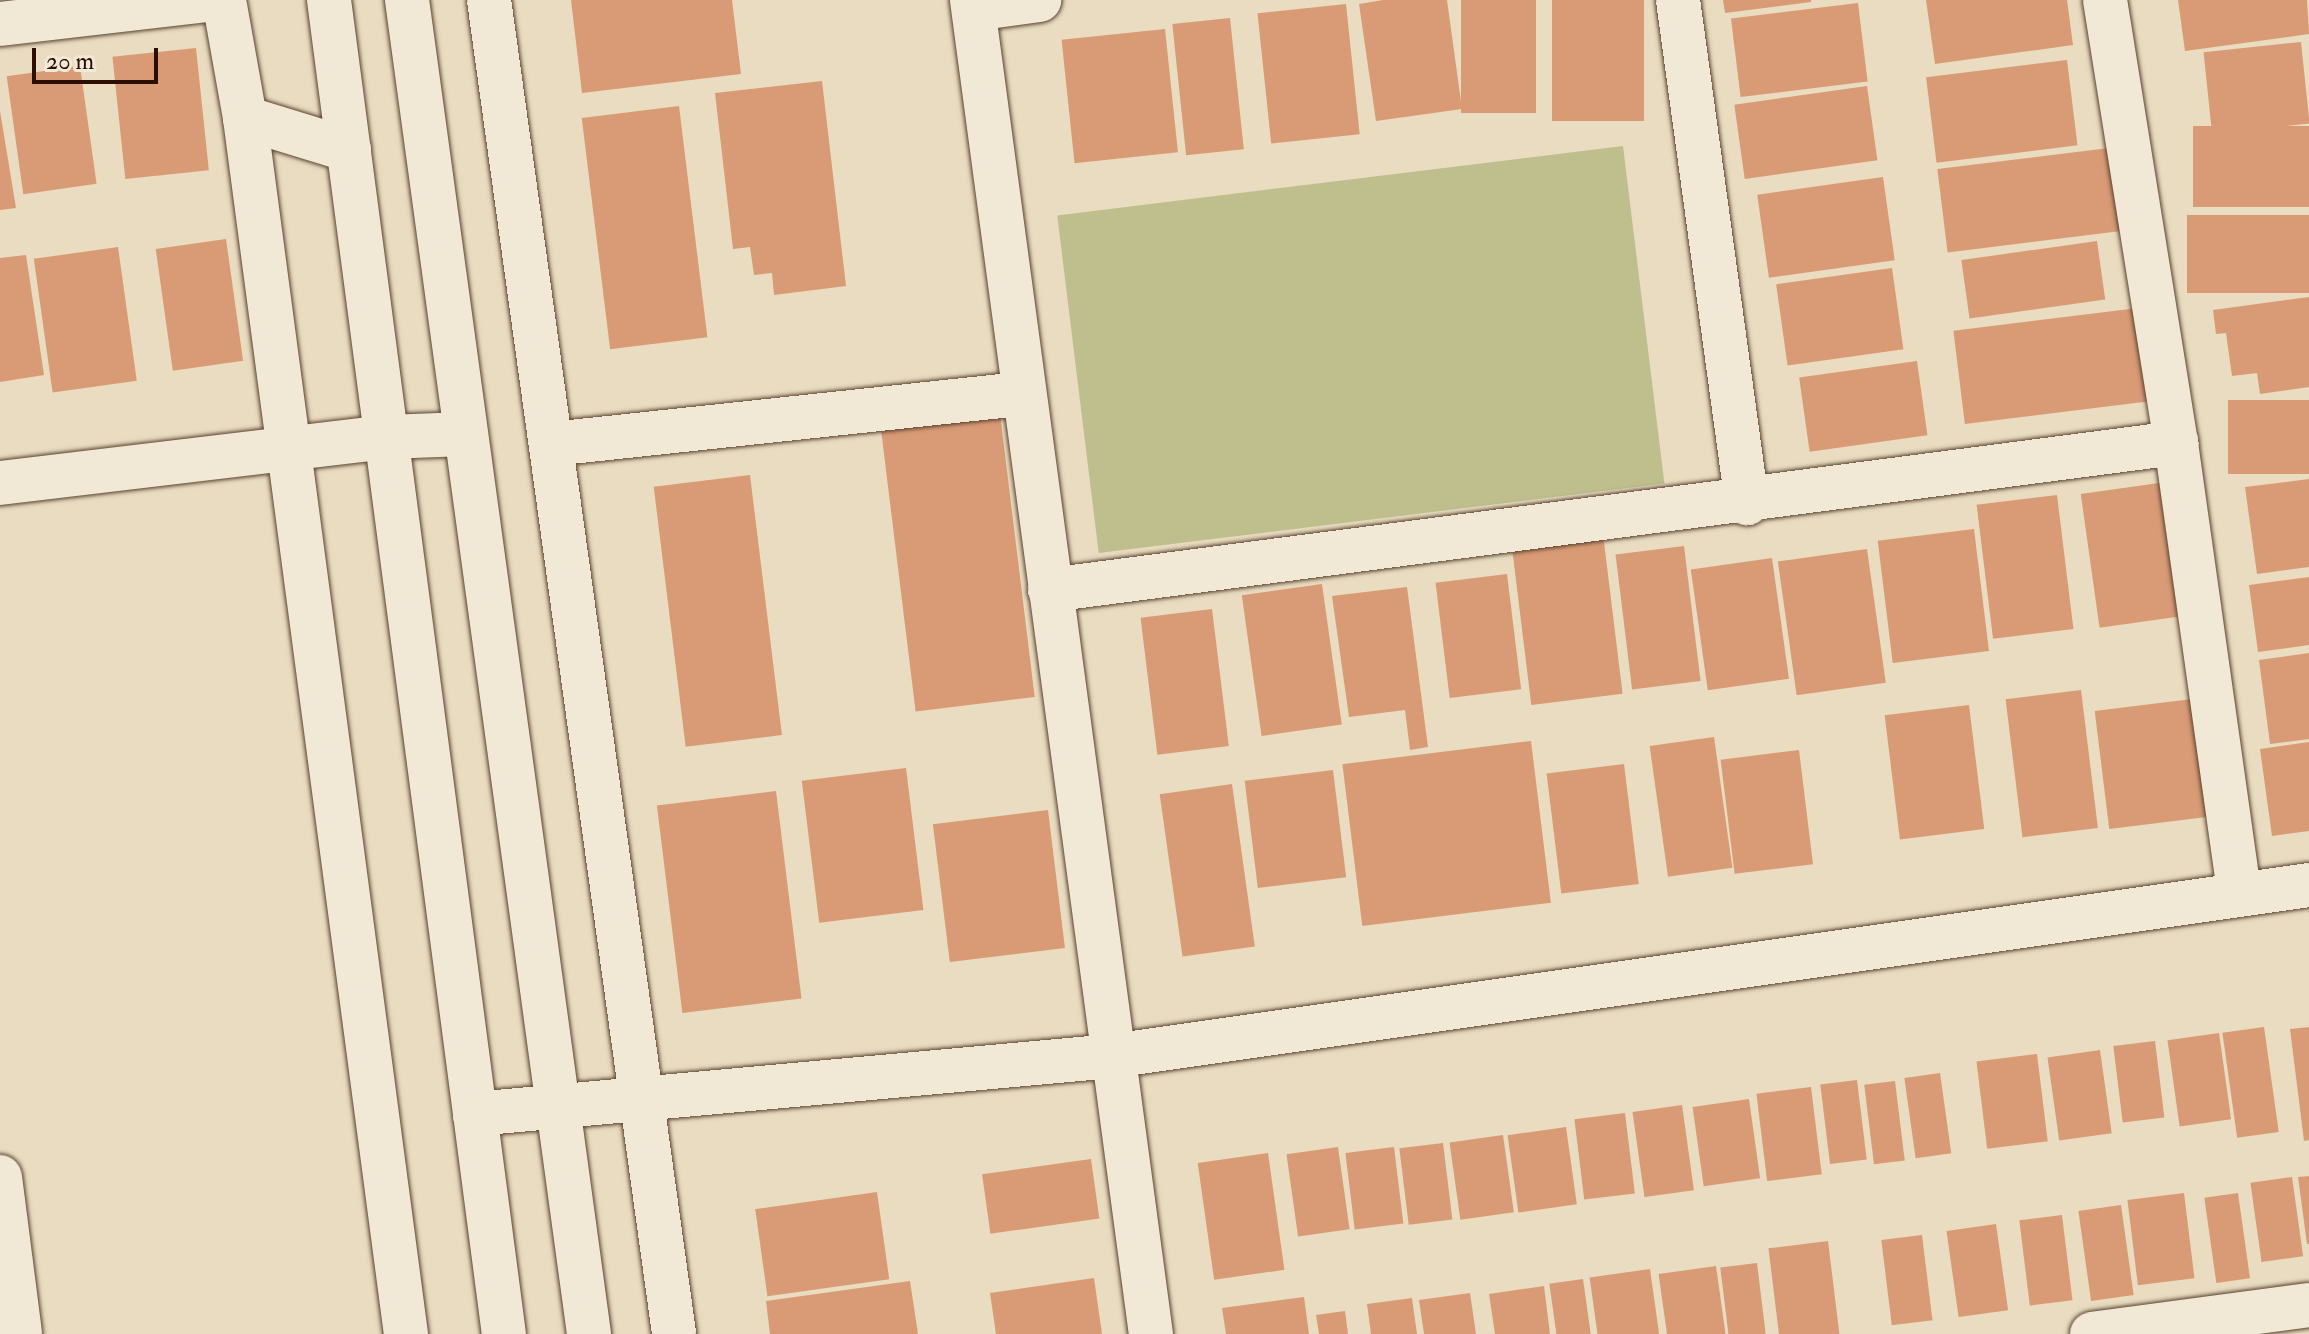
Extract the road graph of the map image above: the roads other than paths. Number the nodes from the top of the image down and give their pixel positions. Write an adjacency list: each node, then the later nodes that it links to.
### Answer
1 (208, 0): 10 (street)
2 (224, 0): 11 (street)
3 (329, 0): 12 (street)
4 (407, 0): 14 (street)
5 (489, 0): 17 (street)
6 (1039, 0): 9 (street)
7 (1678, 0): 20 (street)
8 (2105, 0): 16 (street)
9 (973, 5): 13 (street)
10 (0, 24)
11 (245, 118): 12 (street); 18 (street)
12 (349, 150): 15 (street)
13 (1023, 394): 17 (street); 21 (street)
14 (465, 434): 15 (street); 26 (street)
15 (387, 437): 18 (street); 27 (street)
16 (2176, 443): 20 (street); 23 (street)
17 (552, 444): 25 (street)
18 (288, 447): 19 (street); 32 (street)
19 (0, 483)
20 (1747, 503): 21 (street)
21 (1050, 590): 24 (street)
22 (2309, 885): 23 (street)
23 (2239, 894): 24 (street)
24 (1112, 1056): 25 (street); 36 (street)
25 (644, 1097): 26 (street); 35 (street)
26 (558, 1108): 27 (street); 34 (street)
27 (475, 1114): 33 (street)
28 (0, 1177): 31 (street)
29 (2309, 1305): 30 (street)
30 (2113, 1333)
31 (20, 1334)
32 (406, 1334)
33 (504, 1334)
34 (589, 1334)
35 (674, 1334)
36 (1151, 1334)

